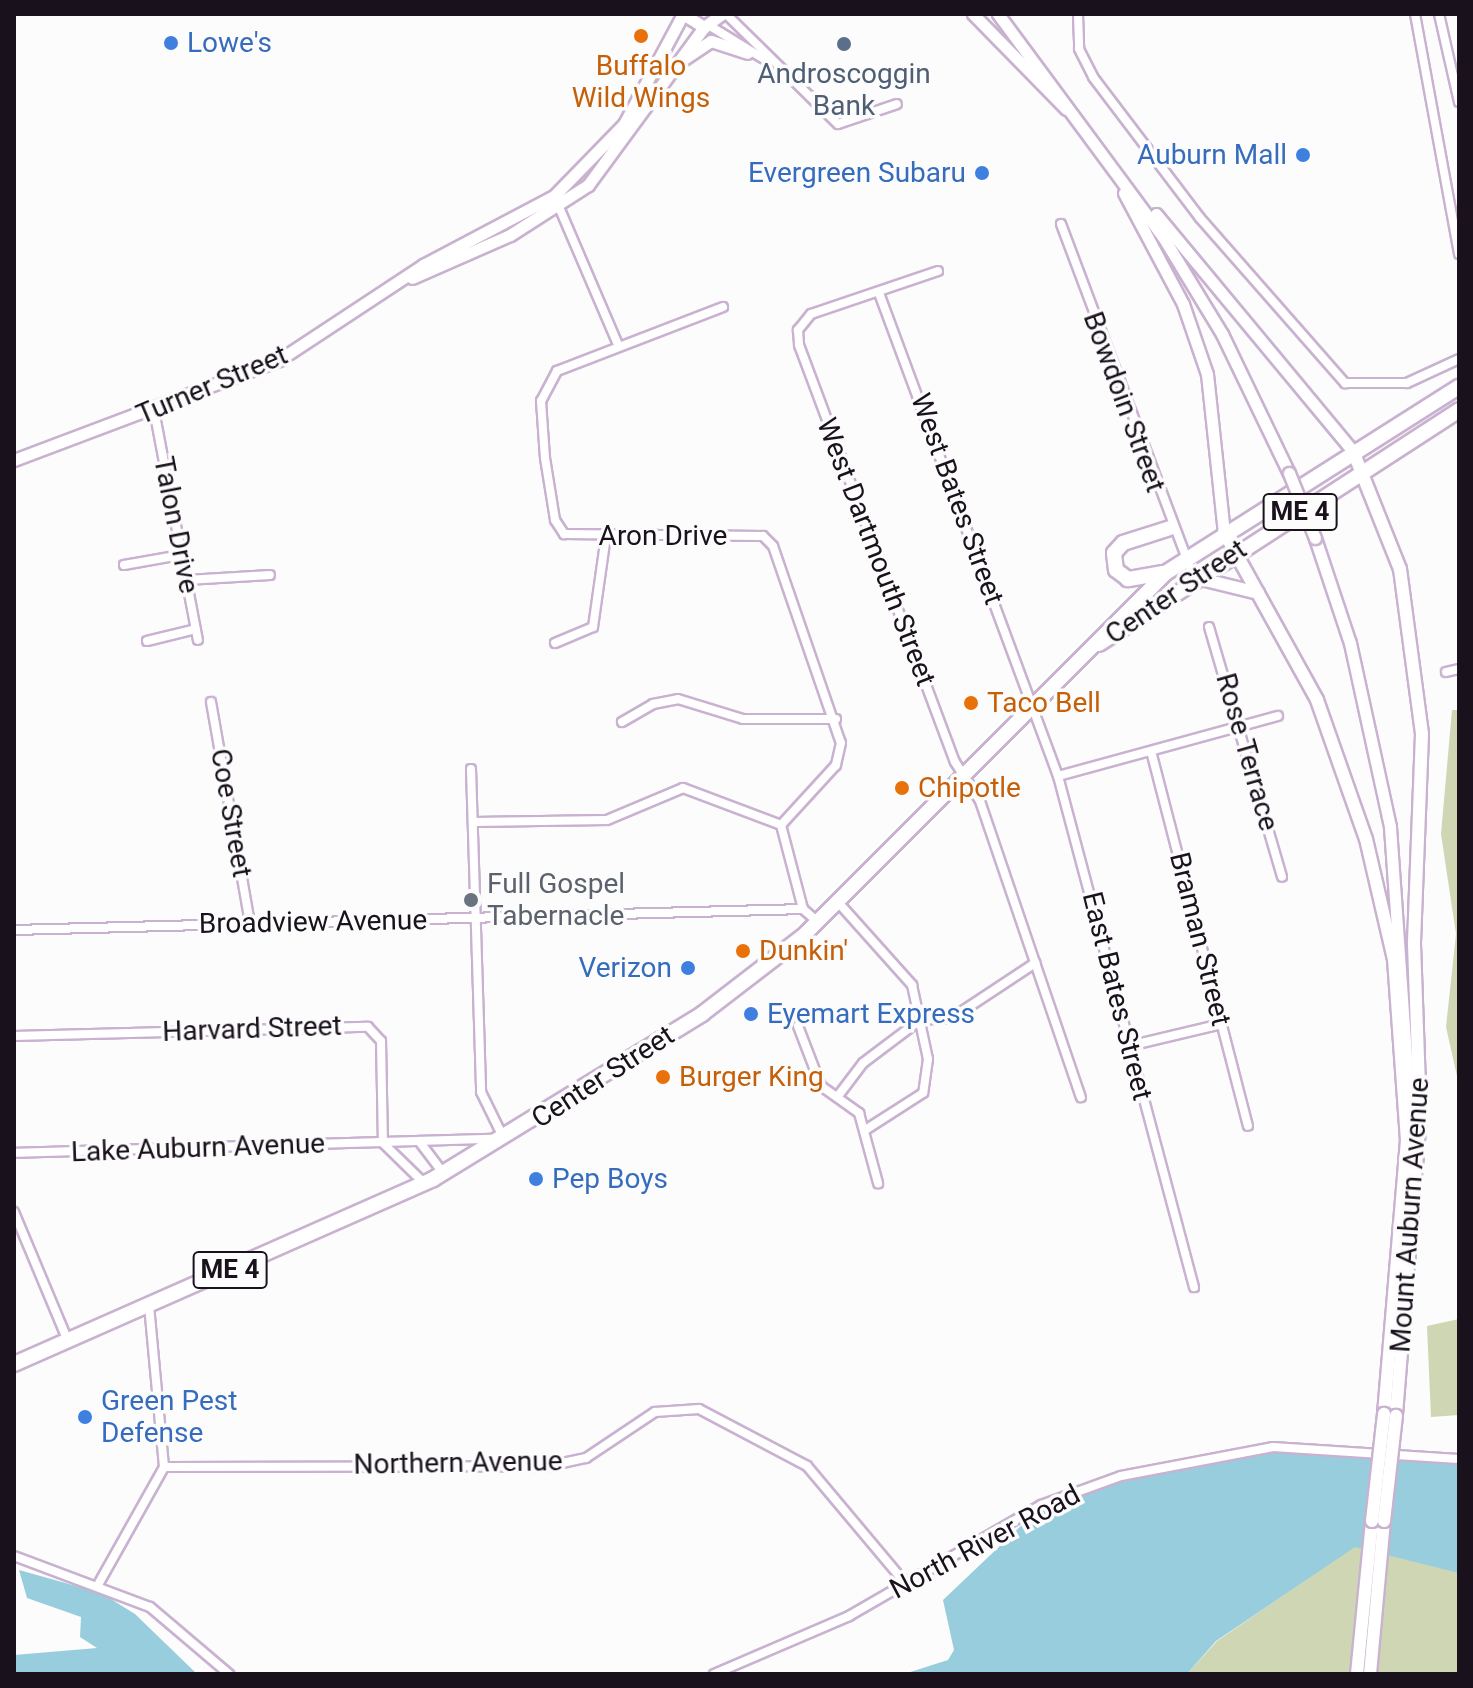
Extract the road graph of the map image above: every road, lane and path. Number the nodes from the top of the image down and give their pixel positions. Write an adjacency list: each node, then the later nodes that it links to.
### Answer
1 (683, 14): 8 (main road); 16 (main road, Turner Street)
2 (724, 14): 8 (main road, Turner Street); 10 (street)
3 (973, 14): 13 (main road, Mount Auburn Avenue)
4 (998, 14): 13 (main road, Mount Auburn Avenue)
5 (1078, 14): 25 (street)
6 (1415, 14): 19 (street)
7 (1439, 14): 11 (street)
8 (707, 26): 9 (street); 14 (main road, Turner Street)
9 (747, 53): 10 (street); 14 (main road)
10 (768, 61): 12 (street)
11 (1459, 102)
12 (897, 104)
13 (1070, 112): 15 (main road, Mount Auburn Avenue)
14 (628, 136): 17 (main road, Turner Street)
15 (1100, 150): 29 (main road); 35 (main road); 69 (main road, Mount Auburn Avenue, bridge)
16 (554, 196): 17 (street); 21 (main road, Turner Street)
17 (560, 208): 21 (main road, Turner Street); 24 (street)
18 (1061, 224): 34 (street, Bowdoin Street)
19 (1459, 254)
20 (938, 271): 22 (street)
21 (396, 284): 27 (main road, Turner Street)
22 (879, 293): 55 (street, West Bates Street); 62 (street, West Dartmouth Street)
23 (723, 307): 24 (street)
24 (617, 342): 36 (street, Aron Drive)
25 (1459, 359)
26 (1459, 387): 29 (highway, Center Street / ME 4)
27 (154, 410): 31 (main road, Turner Street); 38 (street, Talon Drive)
28 (1459, 410): 30 (highway, Center Street / ME 4)
29 (1353, 451): 32 (main road); 35 (highway, Center Street / ME 4)
30 (1384, 457): 32 (highway, Center Street / ME 4); 33 (main road)
31 (14, 460)
32 (1363, 471): 33 (main road); 37 (highway, Center Street / ME 4)
33 (1376, 497): 75 (main road)
34 (1170, 528): 39 (street, Bowdoin Street); 41 (highway)
35 (1224, 532): 37 (main road); 39 (highway, Center Street / ME 4)
36 (606, 536): 50 (street); 57 (street, Aron Drive)
37 (1236, 552): 43 (highway, Center Street / ME 4); 45 (main road)
38 (181, 555): 40 (street); 44 (street, Talon Drive)
39 (1184, 558): 41 (highway, Center Street / ME 4); 43 (street, Bowdoin Street)
40 (124, 565)
41 (1167, 572): 51 (highway, Center Street / ME 4)
42 (270, 575): 44 (street)
43 (1194, 578): 45 (main road); 51 (highway, Center Street / ME 4)
44 (187, 580): 47 (street, Talon Drive)
45 (1258, 593): 83 (main road)
46 (1209, 627): 59 (street, Rose Terrace)
47 (196, 629): 48 (street, Talon Drive); 49 (street)
48 (198, 640)
49 (147, 641)
50 (555, 643)
51 (1096, 646): 55 (highway, Center Street / ME 4)
52 (1459, 669): 53 (street)
53 (1446, 672)
54 (211, 702): 72 (street, Coe Street)
55 (1033, 706): 62 (highway, Center Street / ME 4); 63 (street, East Bates Street)
56 (1278, 716): 59 (street)
57 (836, 719): 58 (street); 65 (street)
58 (622, 722)
59 (1242, 726): 60 (street); 66 (street, Rose Terrace)
60 (1151, 751): 63 (street); 77 (street, Braman Street)
61 (471, 769): 64 (street)
62 (964, 774): 67 (highway, Center Street / ME 4); 74 (street, West Dartmouth Street)
63 (1058, 776): 80 (street, East Bates Street)
64 (474, 822): 65 (street); 70 (street)
65 (781, 825): 68 (street)
66 (1282, 877)
67 (837, 901): 71 (highway, Center Street / ME 4); 76 (street)
68 (803, 909): 70 (street, Broadview Avenue); 71 (street)
69 (1401, 909): 75 (main road, Mount Auburn Avenue); 83 (main road, Mount Auburn Avenue)
70 (476, 918): 72 (street, Broadview Avenue); 87 (street)
71 (817, 921): 87 (highway, Center Street / ME 4)
72 (250, 924): 73 (street, Broadview Avenue)
73 (14, 930)
74 (1035, 963): 76 (street); 82 (street, West Dartmouth Street)
75 (1415, 977): 98 (main road, Mount Auburn Avenue)
76 (920, 1020): 81 (street); 85 (street)
77 (1221, 1024): 80 (street); 84 (street, Braman Street)
78 (798, 1026): 81 (street)
79 (14, 1036): 88 (street, Harvard Street)
80 (1129, 1046): 94 (street, East Bates Street)
81 (838, 1096): 85 (street)
82 (1081, 1097)
83 (1408, 1099): 98 (main road, Mount Auburn Avenue)
84 (1248, 1126)
85 (867, 1129): 92 (street)
86 (416, 1140): 87 (street, Lake Auburn Avenue); 88 (street, Lake Auburn Avenue); 90 (street)
87 (504, 1140): 90 (highway, Center Street / ME 4)
88 (383, 1143): 89 (street, Lake Auburn Avenue); 91 (street)
89 (14, 1153)
90 (444, 1174): 91 (highway, Center Street / ME 4)
91 (424, 1183): 95 (highway, Center Street / ME 4)
92 (878, 1183)
93 (14, 1212): 96 (street)
94 (1194, 1287)
95 (149, 1306): 96 (highway, Center Street / ME 4); 100 (street)
96 (68, 1341): 97 (highway, Center Street / ME 4)
97 (14, 1364)
98 (1390, 1415): 104 (main road, Mount Auburn Avenue, bridge)
99 (1459, 1459): 103 (street, North River Road)
100 (164, 1467): 102 (street); 103 (street, Northern Avenue)
101 (14, 1556): 102 (street)
102 (99, 1583): 105 (street)
103 (907, 1585): 106 (street, North River Road)
104 (1370, 1605): 107 (main road); 108 (main road)
105 (229, 1674)
106 (714, 1674)
107 (1357, 1674)
108 (1370, 1674)

